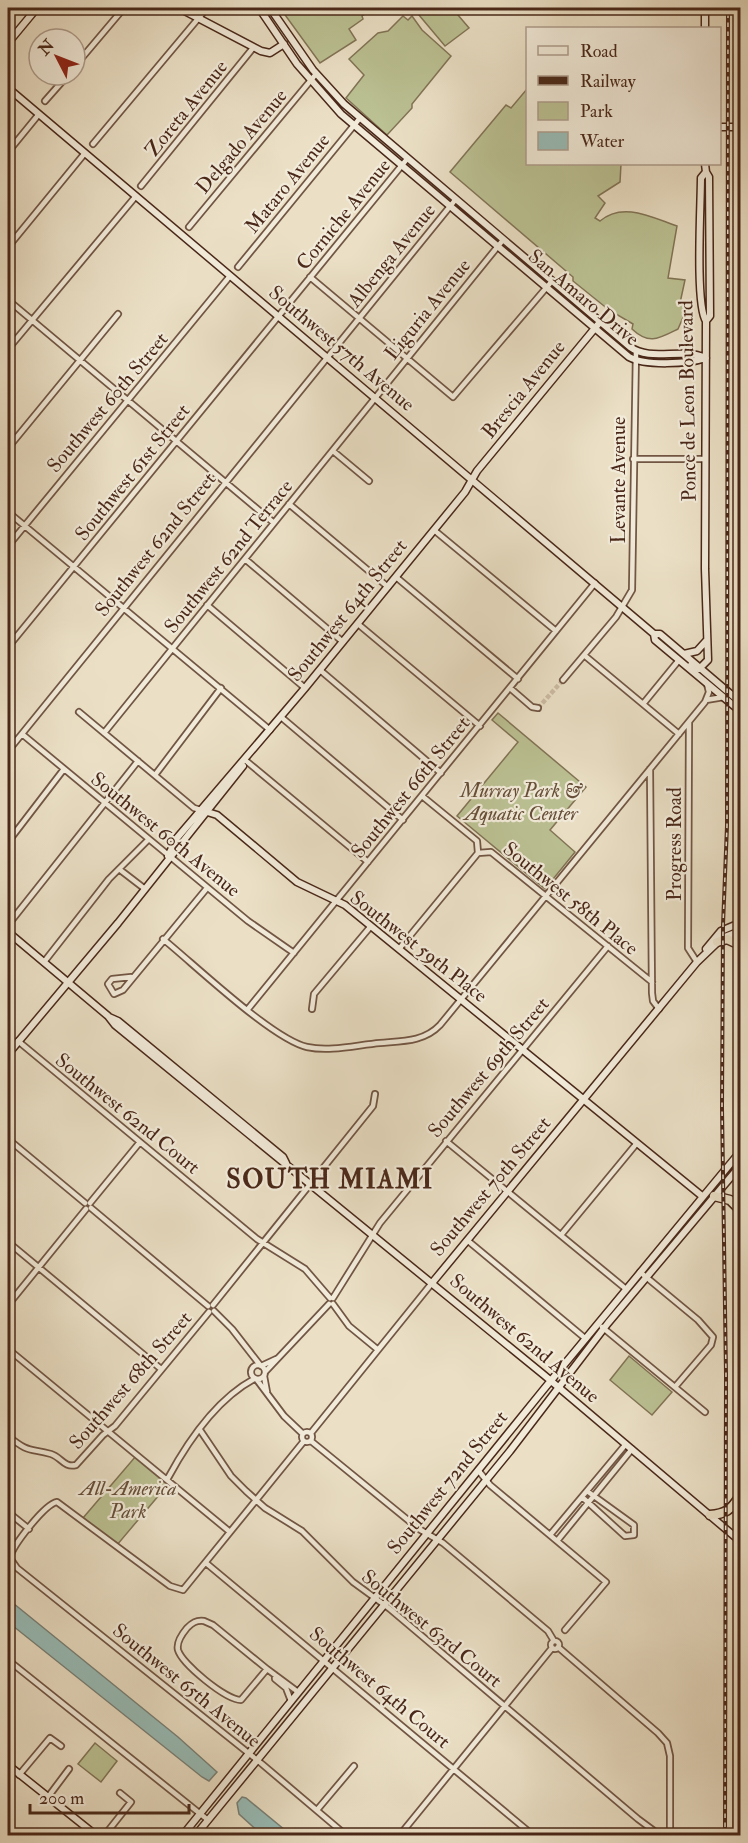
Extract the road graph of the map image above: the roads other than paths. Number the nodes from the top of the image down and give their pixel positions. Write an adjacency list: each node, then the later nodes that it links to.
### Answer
1 (37, 8): 11 (street)
2 (124, 8): 14 (street)
3 (179, 8): 8 (street)
4 (207, 8): 8 (street)
5 (259, 8): 12 (street, San Amaro Drive)
6 (270, 8): 10 (street, San Amaro Drive)
7 (705, 8): 9 (street)
8 (198, 19): 13 (street); 25 (street)
9 (705, 27)
10 (290, 40): 12 (street); 15 (street, San Amaro Drive)
11 (8, 43)
12 (283, 45): 13 (street); 16 (street, San Amaro Drive)
13 (253, 48): 31 (street, Zoreta Avenue)
14 (87, 52)
15 (316, 74): 16 (street, Delgado Avenue); 21 (street, San Amaro Drive)
16 (310, 80): 22 (street, San Amaro Drive); 35 (street, Delgado Avenue)
17 (57, 87): 19 (street)
18 (8, 88): 20 (street, Southwest 57th Avenue)
19 (45, 101)
20 (39, 114): 26 (street); 27 (street, Southwest 57th Avenue)
21 (360, 118): 22 (street, Mataro Avenue); 28 (street, San Amaro Drive)
22 (354, 125): 30 (street, San Amaro Drive); 39 (street, Mataro Avenue)
23 (721, 126): 24 (street)
24 (741, 127)
25 (93, 144)
26 (8, 152)
27 (85, 153): 32 (street, Southwest 57th Avenue); 37 (street)
28 (407, 159): 30 (street, Corniche Avenue); 33 (street, San Amaro Drive)
29 (705, 165): 55 (street, Ponce de Leon Boulevard)
30 (401, 166): 34 (street, San Amaro Drive); 41 (street, Corniche Avenue)
31 (141, 186)
32 (136, 196): 40 (street, Southwest 57th Avenue); 48 (street)
33 (456, 199): 34 (street, Albenga Avenue); 36 (street, San Amaro Drive)
34 (450, 206): 38 (street, San Amaro Drive); 47 (street, Albenga Avenue)
35 (189, 227)
36 (503, 240): 38 (street, Liguria Avenue); 42 (street, San Amaro Drive)
37 (8, 247)
38 (498, 247): 43 (street, San Amaro Drive); 54 (street, Liguria Avenue)
39 (238, 267)
40 (230, 276): 46 (street, Southwest 57th Avenue); 59 (street, Southwest 60th Street)
41 (310, 277): 46 (street, Corniche Avenue); 47 (street)
42 (552, 281): 43 (street); 49 (street, San Amaro Drive)
43 (546, 288): 50 (street, San Amaro Drive); 54 (street)
44 (8, 300): 48 (street)
45 (118, 314): 57 (street)
46 (279, 316): 53 (street, Southwest 57th Avenue); 60 (street, Southwest 61st Street)
47 (359, 318): 53 (street, Albenga Avenue); 54 (street)
48 (31, 320): 51 (street); 57 (street)
49 (600, 321): 50 (street, Brescia Avenue); 52 (street, San Amaro Drive)
50 (594, 328): 56 (street, San Amaro Drive); 65 (street, Brescia Avenue)
51 (8, 349)
52 (636, 351): 55 (street, San Amaro Drive); 56 (street, Levante Avenue)
53 (327, 357): 58 (street, Southwest 57th Avenue); 67 (street, Southwest 62nd Street)
54 (406, 358): 58 (street, Liguria Avenue)
55 (706, 358): 56 (street, San Amaro Drive); 64 (street, Ponce de Leon Boulevard)
56 (634, 360): 63 (street, Levante Avenue)
57 (79, 361): 59 (street); 61 (street)
58 (375, 398): 62 (street, Southwest 62nd Terrace); 65 (street, Southwest 57th Avenue)
59 (127, 401): 60 (street); 71 (street, Southwest 60th Street)
60 (176, 442): 67 (street); 75 (street, Southwest 61st Street)
61 (8, 448)
62 (333, 451): 66 (street); 68 (street, Southwest 62nd Terrace)
63 (633, 459): 64 (street); 81 (street, Levante Avenue)
64 (705, 459): 85 (street, Ponce de Leon Boulevard)
65 (472, 479): 72 (street, Southwest 64th Street); 77 (street, Southwest 57th Avenue)
66 (369, 481)
67 (225, 482): 70 (street); 80 (street, Southwest 62nd Street)
68 (289, 504): 70 (street, Southwest 62nd Terrace); 78 (street)
69 (8, 512): 71 (street)
70 (274, 523): 74 (street, Southwest 62nd Terrace)
71 (24, 526): 73 (street, Southwest 60th Street); 75 (street)
72 (434, 530): 76 (street, Southwest 64th Street); 83 (street)
73 (8, 546)
74 (245, 560): 79 (street, Southwest 62nd Terrace); 86 (street)
75 (73, 567): 80 (street); 87 (street, Southwest 61st Street)
76 (396, 576): 78 (street, Southwest 64th Street); 95 (street)
77 (595, 583): 81 (street, Southwest 57th Avenue); 83 (street, Southwest 66th Street)
78 (388, 587): 82 (street, Southwest 64th Street)
79 (207, 605): 88 (street, Southwest 62nd Terrace); 100 (street)
80 (123, 607): 88 (street); 113 (street, Southwest 62nd Street)
81 (623, 607): 84 (street, Southwest 57th Avenue); 90 (street)
82 (358, 624): 86 (street, Southwest 64th Street); 110 (street)
83 (556, 631): 95 (street, Southwest 66th Street)
84 (654, 634): 89 (street, Southwest 57th Avenue); 91 (street, Southwest 57th Avenue)
85 (707, 639): 91 (street); 93 (street, Ponce de Leon Boulevard)
86 (343, 642): 94 (street, Southwest 64th Street)
87 (8, 647)
88 (173, 648): 99 (street); 112 (street, Southwest 62nd Terrace)
89 (671, 653): 92 (street, Southwest 57th Avenue); 93 (street)
90 (584, 654): 96 (street); 104 (street)
91 (684, 654): 93 (street, Southwest 57th Avenue)
92 (679, 660): 97 (street, Southwest 57th Avenue); 104 (street)
93 (701, 669): 103 (street, Southwest 57th Avenue)
94 (320, 670): 100 (street, Southwest 64th Street); 120 (street)
95 (518, 679): 98 (street, Southwest 66th Street)
96 (563, 680)
97 (707, 684): 101 (street, Southwest 57th Avenue); 102 (street)
98 (510, 687): 105 (street); 110 (street, Southwest 66th Street)
99 (221, 688): 111 (street); 121 (street)
100 (305, 688): 108 (street, Southwest 64th Street)
101 (724, 697): 102 (street); 106 (street, Southwest 57th Avenue)
102 (706, 700): 109 (street)
103 (741, 702)
104 (643, 704): 114 (street)
105 (538, 708)
106 (741, 711)
107 (79, 712): 112 (street, Southwest 59th Place)
108 (281, 717): 111 (street, Southwest 64th Street); 125 (street)
109 (689, 722): 114 (street); 148 (street, Progress Road)
110 (480, 726): 120 (street, Southwest 66th Street)
111 (270, 730): 116 (street, Southwest 64th Street)
112 (104, 733): 117 (street, Southwest 59th Place)
113 (22, 734): 115 (street, Southwest 62nd Street); 118 (street, Southwest 60th Avenue)
114 (679, 734): 119 (street)
115 (8, 751)
116 (245, 760): 124 (street, Southwest 64th Street); 130 (street)
117 (138, 761): 121 (street, Southwest 59th Place); 123 (street)
118 (64, 769): 123 (street, Southwest 60th Avenue); 127 (street)
119 (650, 770): 134 (street); 151 (street)
120 (441, 773): 122 (street, Southwest 66th Street)
121 (155, 774): 124 (street, Southwest 59th Place)
122 (422, 796): 125 (street, Southwest 66th Street); 128 (street, Southwest 58th Place)
123 (104, 803): 126 (street, Southwest 60th Avenue); 137 (street)
124 (204, 811): 129 (street, Southwest 64th Street); 135 (street, Southwest 59th Place)
125 (403, 819): 130 (street, Southwest 66th Street)
126 (148, 840): 129 (street, Southwest 60th Avenue); 131 (street)
127 (8, 842)
128 (478, 853): 134 (street, Southwest 58th Place); 145 (street)
129 (168, 856): 132 (street, Southwest 60th Avenue); 133 (street, Southwest 64th Street)
130 (368, 862): 135 (street, Southwest 66th Street)
131 (119, 870): 133 (street); 147 (street)
132 (207, 888): 141 (street); 146 (street, Southwest 60th Avenue)
133 (144, 889): 150 (street, Southwest 64th Street)
134 (546, 896): 144 (street, Southwest 58th Place); 152 (street)
135 (336, 901): 138 (street, Southwest 59th Place); 146 (street, Southwest 66th Street)
136 (741, 923): 148 (street, Southwest 70th Street)
137 (8, 925)
138 (371, 926): 145 (street, Southwest 59th Place); 154 (street)
139 (741, 931): 142 (street, Southwest 70th Street)
140 (8, 932): 147 (street, Southwest 62nd Avenue)
141 (163, 939): 149 (street); 153 (street)
142 (717, 942): 143 (highway); 148 (street, Southwest 70th Street)
143 (741, 945)
144 (608, 946): 151 (street, Southwest 58th Place); 157 (street, Southwest 69th Street)
145 (399, 949): 152 (street, Southwest 59th Place)
146 (294, 953): 153 (street, Southwest 66th Street)
147 (44, 962): 150 (street, Southwest 62nd Avenue)
148 (698, 962): 155 (street, Southwest 70th Street)
149 (131, 977): 149 (street)
150 (68, 982): 156 (street, Southwest 64th Street); 168 (street, Southwest 62nd Avenue)
151 (652, 982): 155 (street)
152 (461, 1000): 153 (street); 157 (street, Southwest 59th Place)
153 (248, 1009)
154 (312, 1009)
155 (659, 1009): 161 (street, Southwest 70th Street)
156 (18, 1041): 158 (street, Southwest 64th Street); 164 (street, Southwest 62nd Court)
157 (522, 1049): 161 (street, Southwest 59th Place); 163 (street, Southwest 69th Street)
158 (8, 1054)
159 (741, 1093): 166 (highway)
160 (375, 1094): 168 (street, Southwest 68th Street)
161 (583, 1099): 165 (street, Southwest 59th Place); 169 (street, Southwest 70th Street)
162 (8, 1139): 172 (street)
163 (447, 1141): 169 (street); 175 (street, Southwest 69th Street)
164 (140, 1142): 172 (street); 179 (street, Southwest 62nd Court)
165 (637, 1143): 170 (street, Southwest 59th Place); 176 (street)
166 (740, 1152): 167 (highway); 170 (street, Southwest 72nd Street)
167 (740, 1166): 171 (street, Southwest 72nd Street); 173 (highway)
168 (310, 1183): 175 (street, Southwest 62nd Avenue); 179 (street, Southwest 68th Street)
169 (508, 1191): 176 (street); 177 (street, Southwest 70th Street)
170 (702, 1196): 174 (street); 181 (street, Southwest 72nd Street)
171 (714, 1196): 173 (highway); 174 (street, Southwest 72nd Street)
172 (88, 1206): 180 (street); 187 (street)
173 (739, 1209): 184 (highway)
174 (699, 1213): 181 (street, Southwest 72nd Street)
175 (373, 1234): 182 (street, Southwest 62nd Avenue); 185 (street, Southwest 69th Street)
176 (561, 1235): 183 (street)
177 (467, 1240): 182 (street, Southwest 70th Street); 190 (street)
178 (8, 1242): 180 (street)
179 (263, 1242): 185 (street, Southwest 62nd Court); 187 (street, Southwest 68th Street)
180 (38, 1267): 186 (street); 196 (street)
181 (643, 1274): 183 (street, Southwest 72nd Street); 189 (street, Southwest 72nd Street); 200 (street)
182 (432, 1283): 192 (street, Southwest 70th Street); 199 (street, Southwest 62nd Avenue)
183 (626, 1288): 188 (street, Southwest 72nd Street)
184 (740, 1289): 203 (highway)
185 (331, 1301): 192 (street, Southwest 62nd Court); 194 (street, Southwest 69th Street)
186 (8, 1305)
187 (211, 1308): 193 (street); 196 (street, Southwest 68th Street)
188 (597, 1323): 189 (street); 190 (street, Southwest 72nd Street)
189 (604, 1329): 200 (street); 201 (street, Southwest 72nd Street)
190 (586, 1339): 199 (street, Southwest 72nd Street)
191 (8, 1349): 207 (street)
192 (377, 1349): 208 (street, Southwest 70th Street)
193 (250, 1355): 195 (street); 198 (street)
194 (276, 1359): 195 (street, Southwest 69th Street); 197 (street, Southwest 69th Street)
195 (261, 1365): 197 (street); 198 (street, Southwest 69th Street)
196 (161, 1369): 207 (street, Southwest 68th Street)
197 (265, 1374): 198 (street); 202 (street)
198 (254, 1376): 202 (street); 206 (street)
199 (551, 1381): 201 (street, Southwest 62nd Avenue); 215 (street, Southwest 72nd Street)
200 (675, 1387): 204 (street)
201 (560, 1388): 213 (street, Southwest 62nd Avenue); 217 (street, Southwest 72nd Street)
202 (267, 1392): 209 (street)
203 (740, 1396): 205 (highway)
204 (705, 1412)
205 (740, 1424): 221 (highway)
206 (200, 1430): 216 (street); 222 (street, Southwest 63rd Court)
207 (109, 1431): 210 (street, Southwest 68th Street); 216 (street)
208 (311, 1433): 209 (street); 212 (street)
209 (303, 1434): 211 (street)
210 (8, 1436)
211 (304, 1441): 212 (street); 222 (street)
212 (311, 1441): 230 (street)
213 (626, 1444): 214 (street, Southwest 62nd Avenue); 218 (street)
214 (632, 1449): 219 (street); 225 (street, Southwest 62nd Avenue)
215 (478, 1470): 217 (street); 230 (street, Southwest 72nd Street)
216 (168, 1478): 229 (street)
217 (486, 1481): 231 (street); 232 (street, Southwest 72nd Street)
218 (587, 1491): 219 (street); 220 (street)
219 (593, 1496): 223 (street); 226 (street)
220 (582, 1497): 223 (street); 231 (street)
221 (739, 1497): 225 (highway); 233 (highway)
222 (256, 1500): 229 (street); 236 (street, Southwest 63rd Court)
223 (588, 1503): 228 (street); 234 (street)
224 (8, 1512): 227 (street)
225 (710, 1515): 233 (street, Southwest 62nd Avenue)
226 (630, 1522): 228 (street); 228 (street)
227 (29, 1529): 235 (street); 249 (street, Southwest 65th Avenue)
228 (621, 1530)
229 (231, 1532): 235 (street)
230 (426, 1534): 232 (street); 236 (street, Southwest 72nd Street)
231 (550, 1535): 234 (street)
232 (436, 1539): 237 (street, Southwest 72nd Street); 239 (street)
233 (740, 1540): 270 (highway)
234 (557, 1542): 238 (street)
235 (206, 1563): 240 (street, Southwest 64th Court)
236 (373, 1600): 237 (street, Southwest 63rd Court); 240 (street, Southwest 72nd Street)
237 (382, 1605): 242 (street, Southwest 72nd Street); 247 (street, Southwest 63rd Court)
238 (565, 1630)
239 (555, 1648): 247 (street); 269 (street)
240 (325, 1659): 242 (street, Southwest 64th Court); 245 (street, Southwest 72nd Street)
241 (8, 1660): 259 (street)
242 (333, 1666): 250 (street, Southwest 72nd Street); 253 (street, Southwest 64th Court)
243 (267, 1669): 243 (street); 244 (street)
244 (275, 1675): 245 (street); 246 (street)
245 (298, 1692): 246 (street, Southwest 72nd Street)
246 (291, 1701): 249 (street, Southwest 72nd Street)
247 (503, 1705): 253 (street); 268 (street, Southwest 63rd Court)
248 (61, 1746): 255 (street)
249 (248, 1754): 250 (street, Southwest 65th Avenue); 259 (street, Southwest 72nd Street)
250 (256, 1760): 258 (street, Southwest 65th Avenue); 260 (street, Southwest 72nd Street)
251 (8, 1765): 255 (street)
252 (354, 1766): 258 (street)
253 (453, 1767): 266 (street); 267 (street, Southwest 64th Court)
254 (69, 1768): 257 (street)
255 (19, 1775): 257 (street)
256 (120, 1793): 262 (street)
257 (48, 1797): 261 (street)
258 (317, 1810): 265 (street, Southwest 65th Avenue)
259 (200, 1814): 260 (street); 263 (street, Southwest 72nd Street)
260 (207, 1820): 264 (street, Southwest 72nd Street)
261 (97, 1836)
262 (104, 1836)
263 (182, 1836)
264 (195, 1836)
265 (347, 1836)
266 (399, 1836)
267 (534, 1836)
268 (661, 1836)
269 (670, 1836)
270 (738, 1836)

